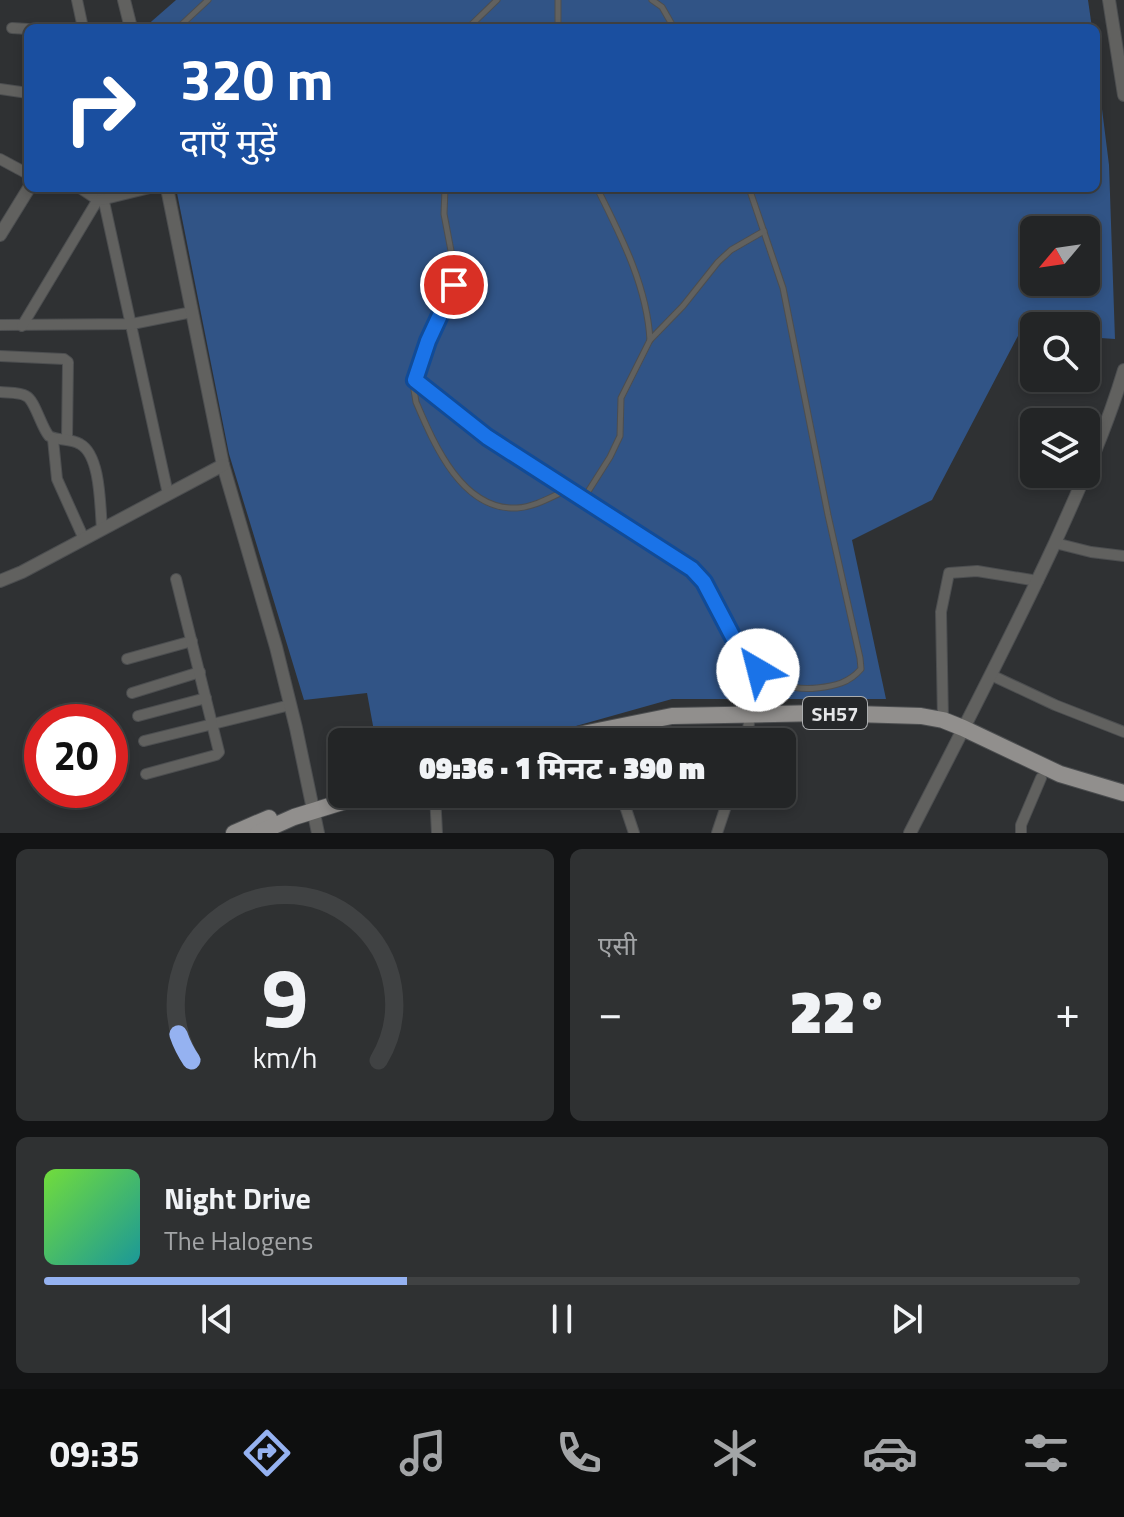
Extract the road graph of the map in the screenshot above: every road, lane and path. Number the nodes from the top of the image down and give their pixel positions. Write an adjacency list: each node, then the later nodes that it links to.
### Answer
1 (77, 0): 8 (street)
2 (124, 0): 9 (street)
3 (208, 0): 10 (lane)
4 (497, 0): 11 (lane)
5 (558, 0): 12 (lane)
6 (652, 0): 13 (lane)
7 (1109, 0): 16 (street)
8 (82, 24)
9 (130, 24)
10 (182, 24)
11 (472, 24)
12 (558, 24)
13 (672, 24)
14 (12, 28): 15 (street)
15 (24, 29)
16 (1123, 88)
17 (0, 89): 18 (street)
18 (24, 92)
19 (0, 159): 20 (street)
20 (24, 172)
21 (27, 192): 29 (street)
22 (126, 192): 27 (street)
23 (168, 192): 30 (street)
24 (445, 192): 37 (lane)
25 (599, 192): 34 (lane)
26 (750, 192): 28 (lane)
27 (101, 196): 31 (street); 33 (street)
28 (764, 231): 34 (lane); 44 (lane)
29 (0, 235)
30 (192, 312): 31 (street); 41 (street)
31 (132, 324): 33 (street); 43 (street)
32 (0, 325): 33 (street)
33 (22, 326)
34 (650, 340): 44 (lane)
35 (0, 356): 40 (street)
36 (1124, 373): 47 (street)
37 (415, 380): 42 (lane); 42 (lane)
38 (0, 392): 39 (street)
39 (53, 439): 40 (street); 46 (street)
40 (67, 439): 45 (street)
41 (223, 465): 43 (street); 58 (street)
42 (569, 489): 44 (lane)
43 (168, 494): 45 (street)
44 (584, 498)
45 (102, 529): 46 (street)
46 (84, 539): 50 (street)
47 (1055, 543): 48 (street); 51 (street)
48 (1124, 556)
49 (176, 579): 52 (street)
50 (0, 581)
51 (1038, 581): 55 (street); 60 (street)
52 (192, 641): 53 (street); 54 (street)
53 (127, 659)
54 (200, 672): 56 (street); 57 (street)
55 (991, 675): 66 (street); 67 (street)
56 (132, 693)
57 (206, 698): 59 (street); 62 (street)
58 (290, 705): 62 (street); 76 (street)
59 (138, 716)
60 (943, 720): 63 (main road, SH57); 67 (main road, SH57)
61 (749, 723): 64 (main road, SH57); 65 (street); 67 (main road, SH57)
62 (213, 724): 68 (street); 69 (street)
63 (612, 728)
64 (658, 728)
65 (748, 728)
66 (1124, 732)
67 (961, 733): 70 (main road, SH57); 71 (main road, SH57); 86 (street)
68 (144, 741)
69 (146, 774)
70 (1041, 778): 71 (main road, SH57); 87 (street)
71 (1098, 793): 72 (main road, SH57); 75 (main road, SH57)
72 (1124, 793)
73 (328, 798): 76 (main road)
74 (328, 802): 76 (main road)
75 (1124, 804)
76 (313, 805): 80 (main road); 81 (main road); 82 (street)
77 (436, 808): 83 (street)
78 (626, 808): 84 (street)
79 (725, 808): 85 (street)
80 (234, 833)
81 (258, 833)
82 (318, 833)
83 (437, 833)
84 (634, 833)
85 (717, 833)
86 (910, 833)
87 (1021, 833)

